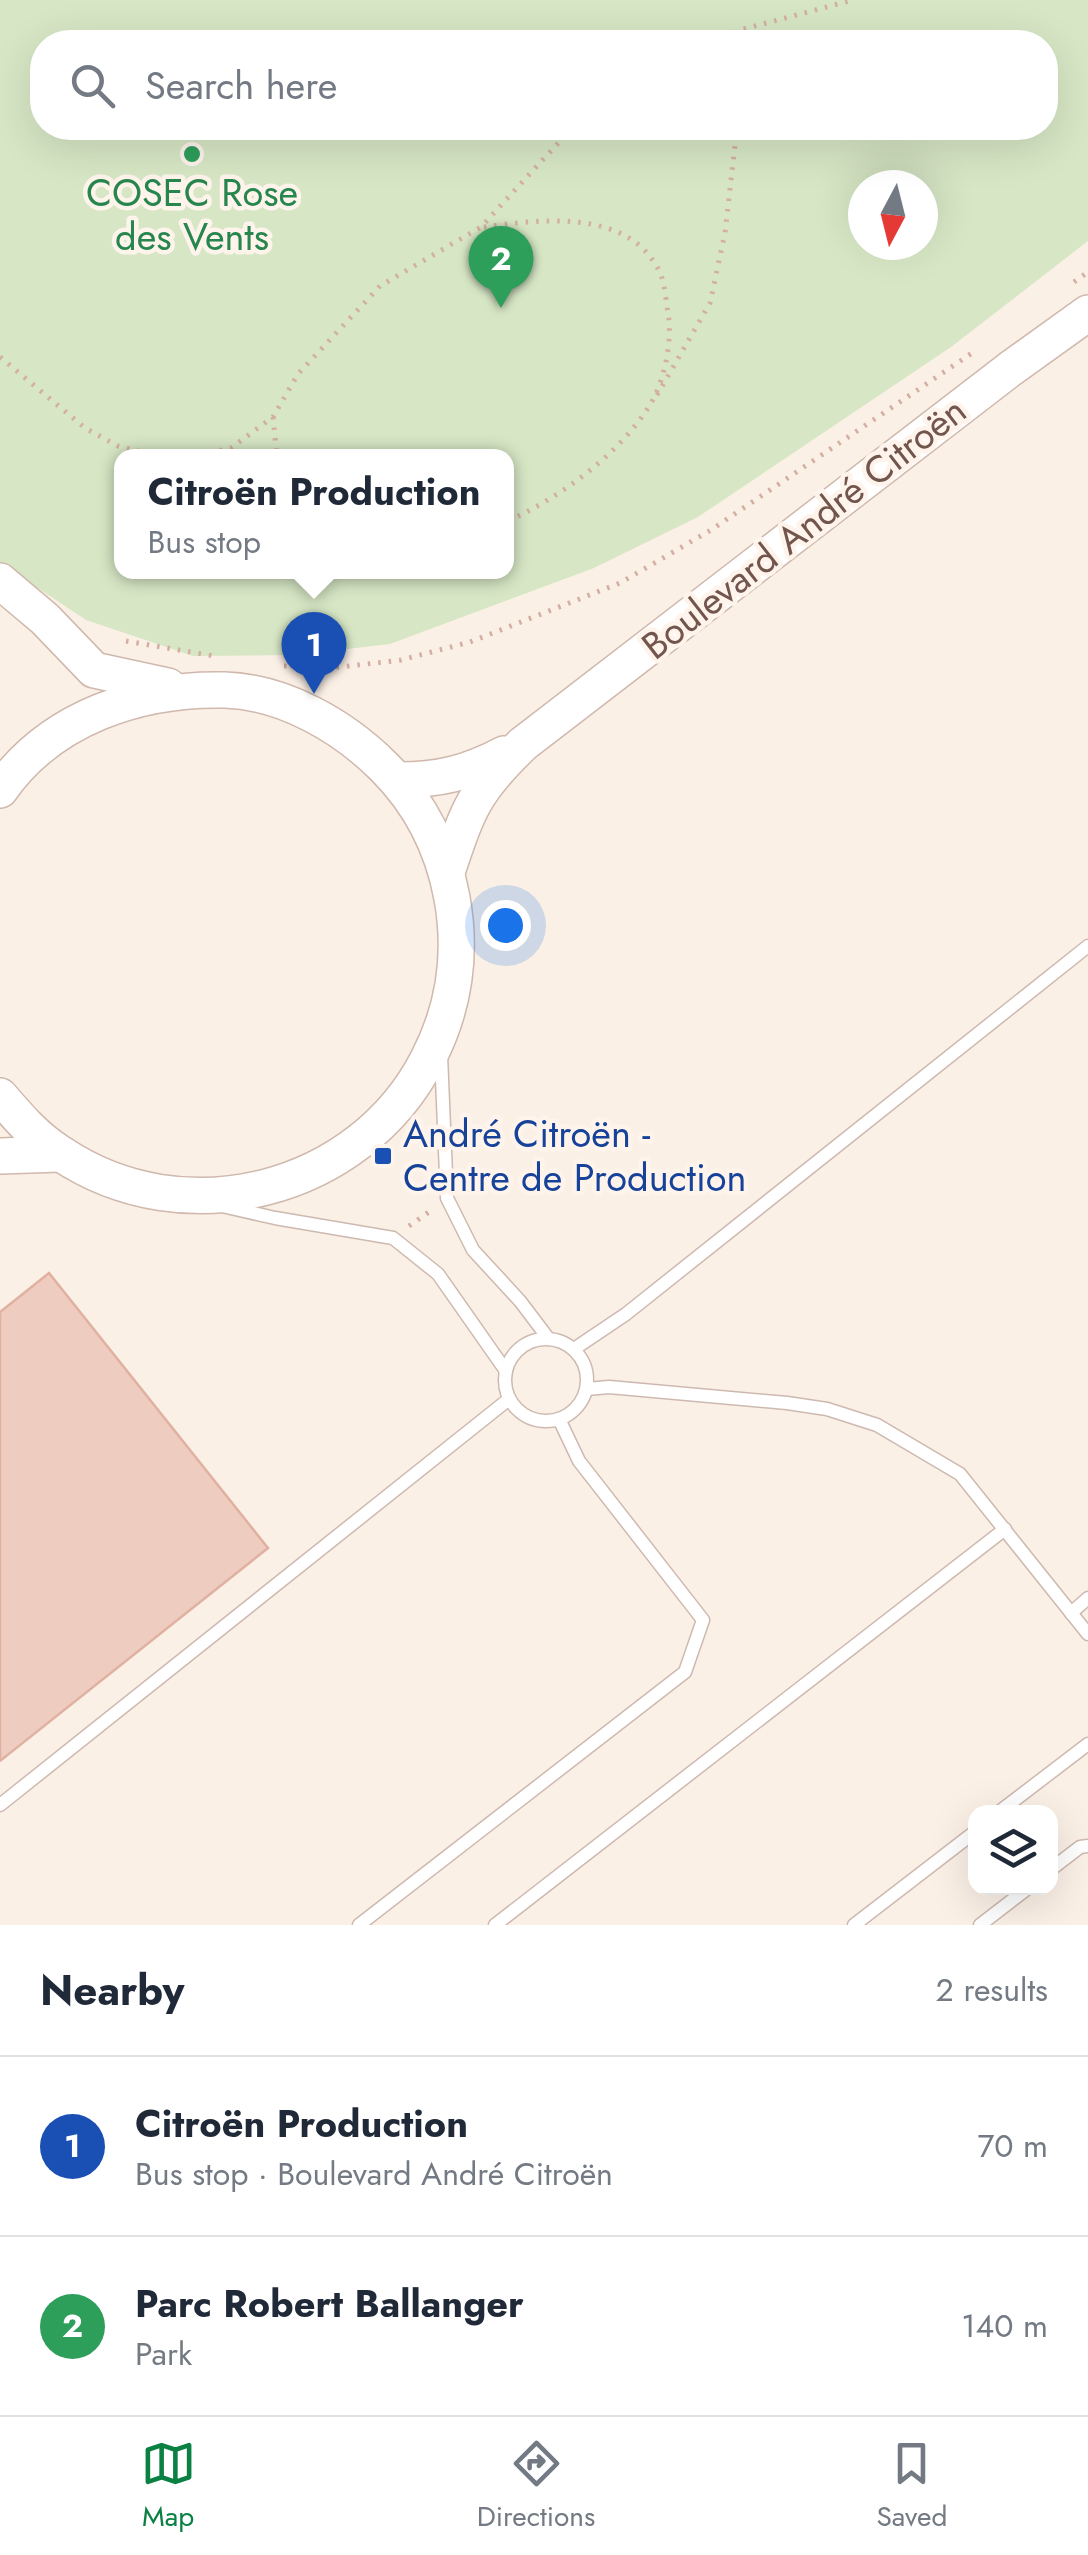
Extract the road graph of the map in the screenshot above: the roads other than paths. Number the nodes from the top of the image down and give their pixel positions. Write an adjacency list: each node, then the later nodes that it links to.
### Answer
1 (1081, 298): 4 (main road, Boulevard André Citroën)
2 (0, 581): 3 (main road)
3 (184, 690): 5 (main road); 6 (main road)
4 (522, 744): 6 (main road, Boulevard André Citroën); 7 (main road, Boulevard André Citroën)
5 (2, 776)
6 (398, 780): 7 (main road)
7 (447, 872): 9 (main road)
8 (1088, 946): 15 (lane)
9 (441, 1034): 13 (main road); 14 (lane)
10 (0, 1096): 11 (main road)
11 (60, 1154): 12 (main road); 13 (main road)
12 (0, 1156)
13 (186, 1197): 16 (lane)
14 (548, 1338): 15 (lane); 16 (lane)
15 (574, 1349): 17 (lane)
16 (506, 1371): 18 (lane)
17 (587, 1389): 19 (lane); 20 (lane)
18 (510, 1400): 19 (lane); 25 (lane)
19 (559, 1419): 31 (lane)
20 (1005, 1528): 22 (lane); 32 (lane)
21 (1088, 1598): 22 (lane)
22 (1072, 1612): 23 (lane)
23 (1088, 1634)
24 (1088, 1744): 26 (lane)
25 (0, 1805)
26 (1008, 1805)
27 (968, 1837): 33 (lane)
28 (1088, 1846): 29 (lane)
29 (1058, 1864)
30 (1019, 1895): 34 (lane)
31 (358, 1925)
32 (494, 1925)
33 (854, 1925)
34 (980, 1925)

